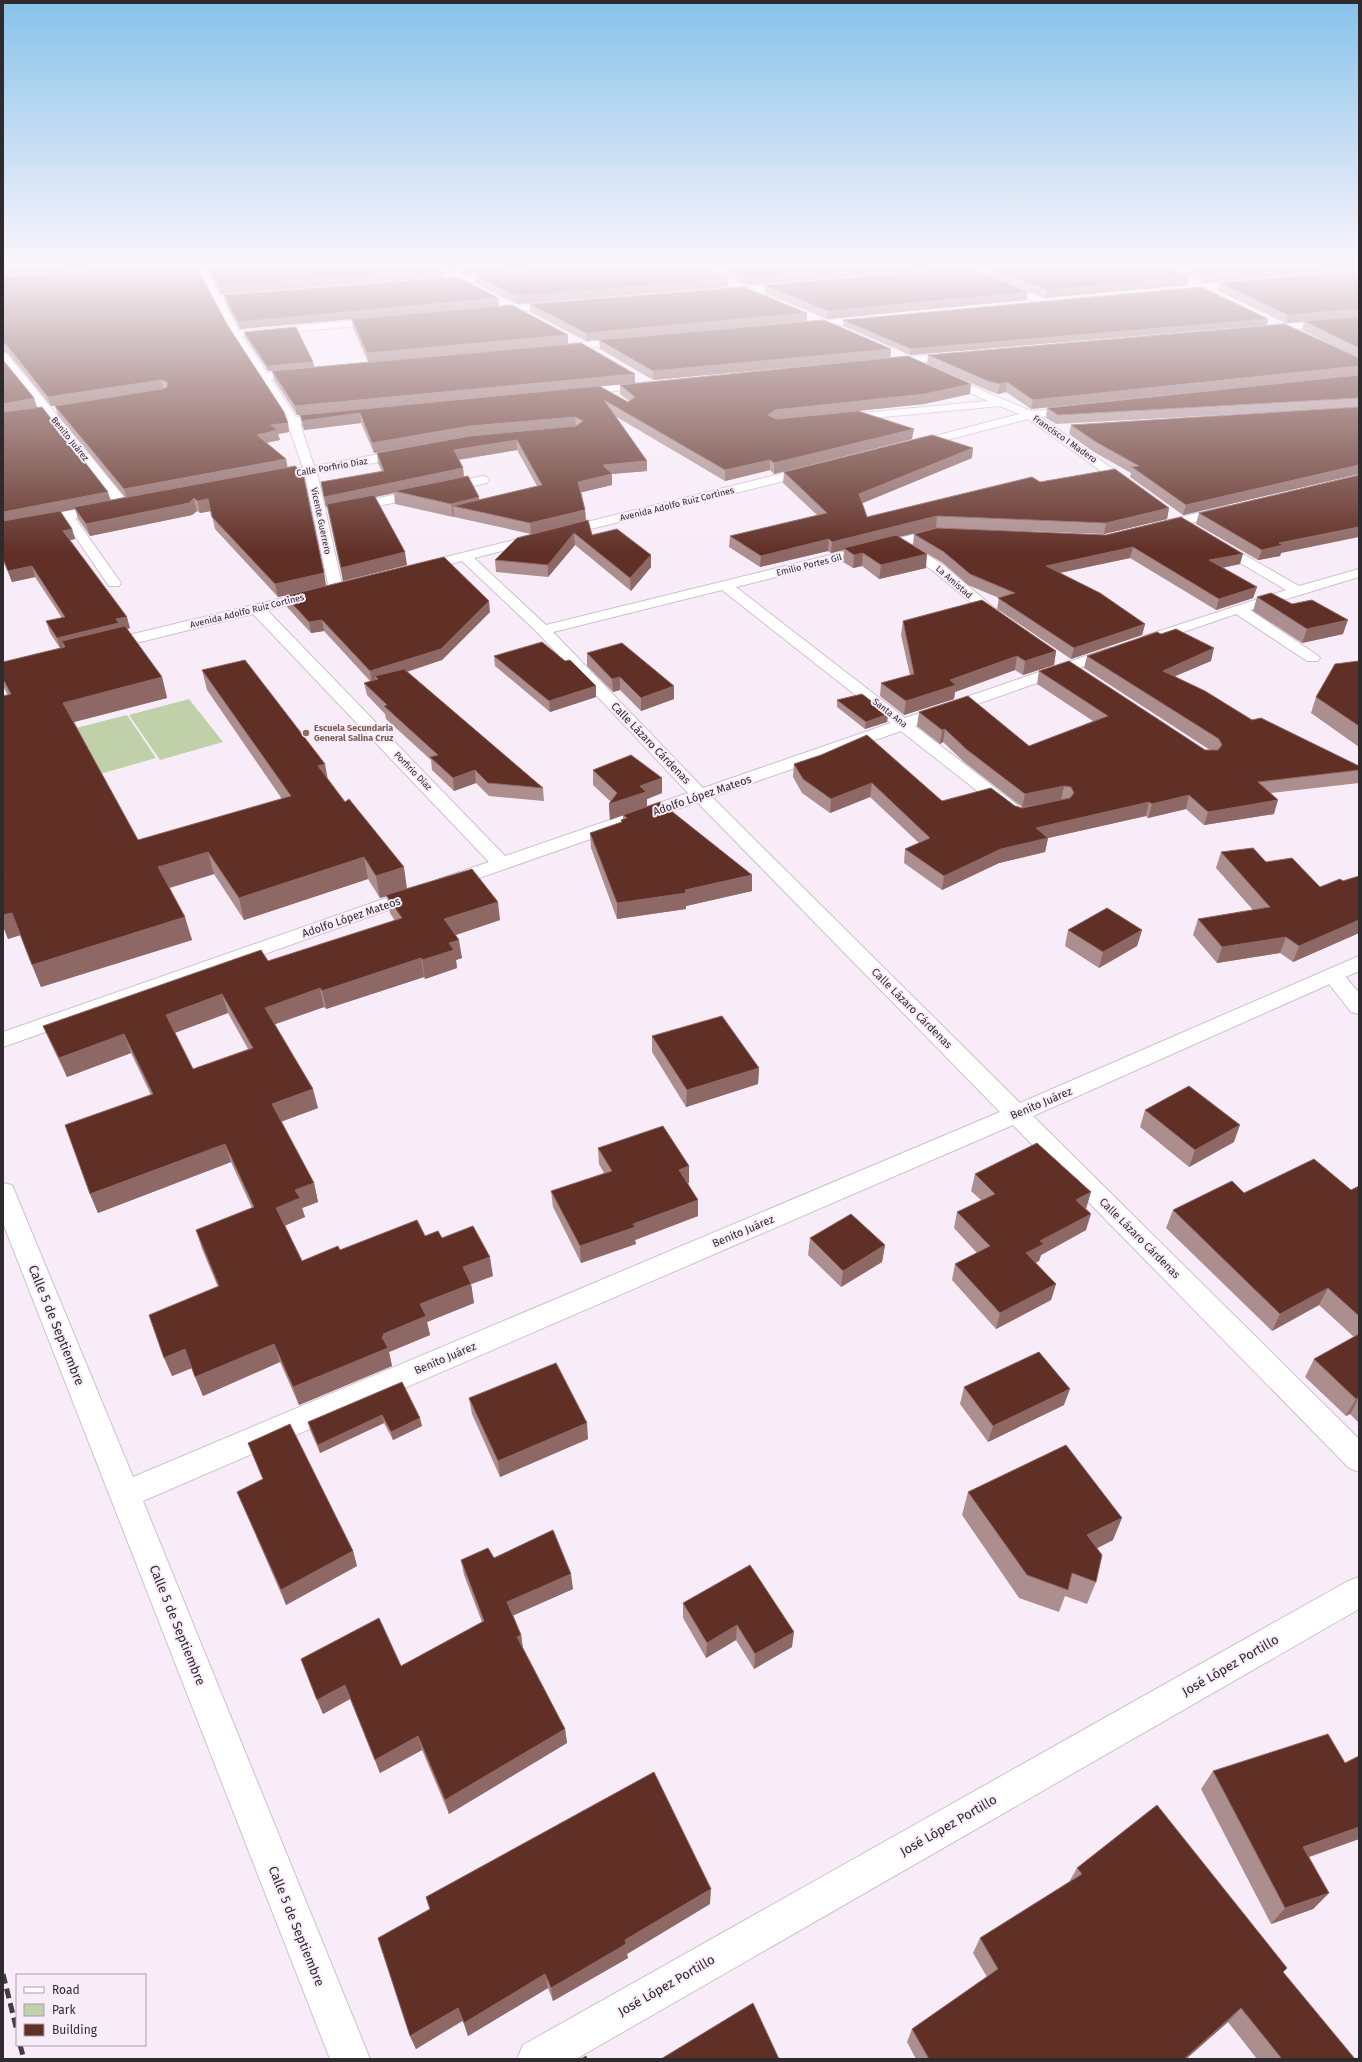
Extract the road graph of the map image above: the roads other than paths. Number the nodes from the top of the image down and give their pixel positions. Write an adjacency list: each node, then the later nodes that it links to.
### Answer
1 (6, 360): 6 (street, Benito Juárez)
2 (252, 360): 9 (street, Vicente Guerrero)
3 (903, 360): 5 (street)
4 (905, 360): 16 (street, Francisco I Madero)
5 (874, 364)
6 (16, 372): 8 (street); 19 (street, Benito Juárez)
7 (309, 372): 9 (street)
8 (3, 373)
9 (262, 377): 24 (street, Vicente Guerrero)
10 (637, 377): 12 (street)
11 (664, 384): 12 (street)
12 (650, 385): 13 (street)
13 (600, 390): 14 (street); 15 (street)
14 (569, 393)
15 (616, 398)
16 (1002, 402): 21 (street, Francisco I Madero); 23 (street)
17 (63, 409): 19 (street)
18 (1085, 409): 21 (street)
19 (47, 411): 20 (street); 35 (street, Benito Juárez)
20 (33, 414)
21 (1030, 415): 26 (street, Francisco I Madero); 27 (street)
22 (340, 416): 24 (street)
23 (830, 419)
24 (293, 421): 30 (street, Vicente Guerrero)
25 (1070, 429): 26 (street)
26 (1054, 430): 33 (street, Francisco I Madero)
27 (898, 448)
28 (418, 451): 30 (street, Calle Porfirio Díaz)
29 (821, 468): 47 (street, Avenida Adolfo Ruiz Cortines)
30 (310, 471): 31 (street, Calle Porfirio Díaz); 38 (street, Vicente Guerrero)
31 (263, 479)
32 (483, 480): 38 (street)
33 (1142, 494)
34 (138, 502): 35 (street)
35 (122, 504): 39 (street)
36 (1240, 507): 40 (street)
37 (1167, 512): 40 (street)
38 (319, 514): 53 (street, Vicente Guerrero)
39 (67, 515): 41 (street); 50 (street)
40 (1180, 521): 42 (street); 43 (street)
41 (3, 527)
42 (1194, 530)
43 (1142, 531)
44 (960, 534): 46 (street, Emilio Portes Gil)
45 (1207, 538): 54 (street)
46 (898, 542): 52 (street, Emilio Portes Gil); 58 (street, La Amistad)
47 (465, 557): 48 (street, Avenida Adolfo Ruiz Cortines); 57 (street, Calle Lázaro Cárdenas)
48 (404, 572)
49 (1359, 573): 54 (street, Adolfo López Mateos)
50 (114, 583)
51 (351, 585): 53 (street, Avenida Adolfo Ruiz Cortines)
52 (726, 586): 57 (street, Emilio Portes Gil); 63 (street, Santa Ana)
53 (336, 589): 55 (street, Avenida Adolfo Ruiz Cortines)
54 (1297, 591): 56 (street, Adolfo López Mateos)
55 (257, 609): 59 (street, Avenida Adolfo Ruiz Cortines); 66 (street, Porfirio Díaz)
56 (1238, 609): 60 (street); 61 (street, Adolfo López Mateos)
57 (543, 630): 64 (street, Calle Lázaro Cárdenas)
58 (1012, 630)
59 (90, 649)
60 (1312, 658)
61 (1061, 663): 62 (street); 63 (street, Adolfo López Mateos)
62 (1087, 680)
63 (903, 723): 64 (street, Adolfo López Mateos); 65 (street, Santa Ana)
64 (701, 796): 66 (street, Adolfo López Mateos); 71 (street, Calle Lázaro Cárdenas)
65 (1026, 813)
66 (502, 864): 70 (street, Adolfo López Mateos)
67 (1359, 963): 68 (street, Benito Juárez)
68 (1333, 975): 69 (street); 71 (street, Benito Juárez)
69 (1359, 1007)
70 (3, 1040)
71 (1017, 1114): 73 (street, Calle Lázaro Cárdenas); 74 (street, Benito Juárez)
72 (3, 1192): 74 (street, Calle 5 de Septiembre)
73 (1359, 1459)
74 (125, 1494): 76 (street, Calle 5 de Septiembre)
75 (1359, 1592): 77 (street, José López Portillo)
76 (350, 2059)
77 (537, 2059)

